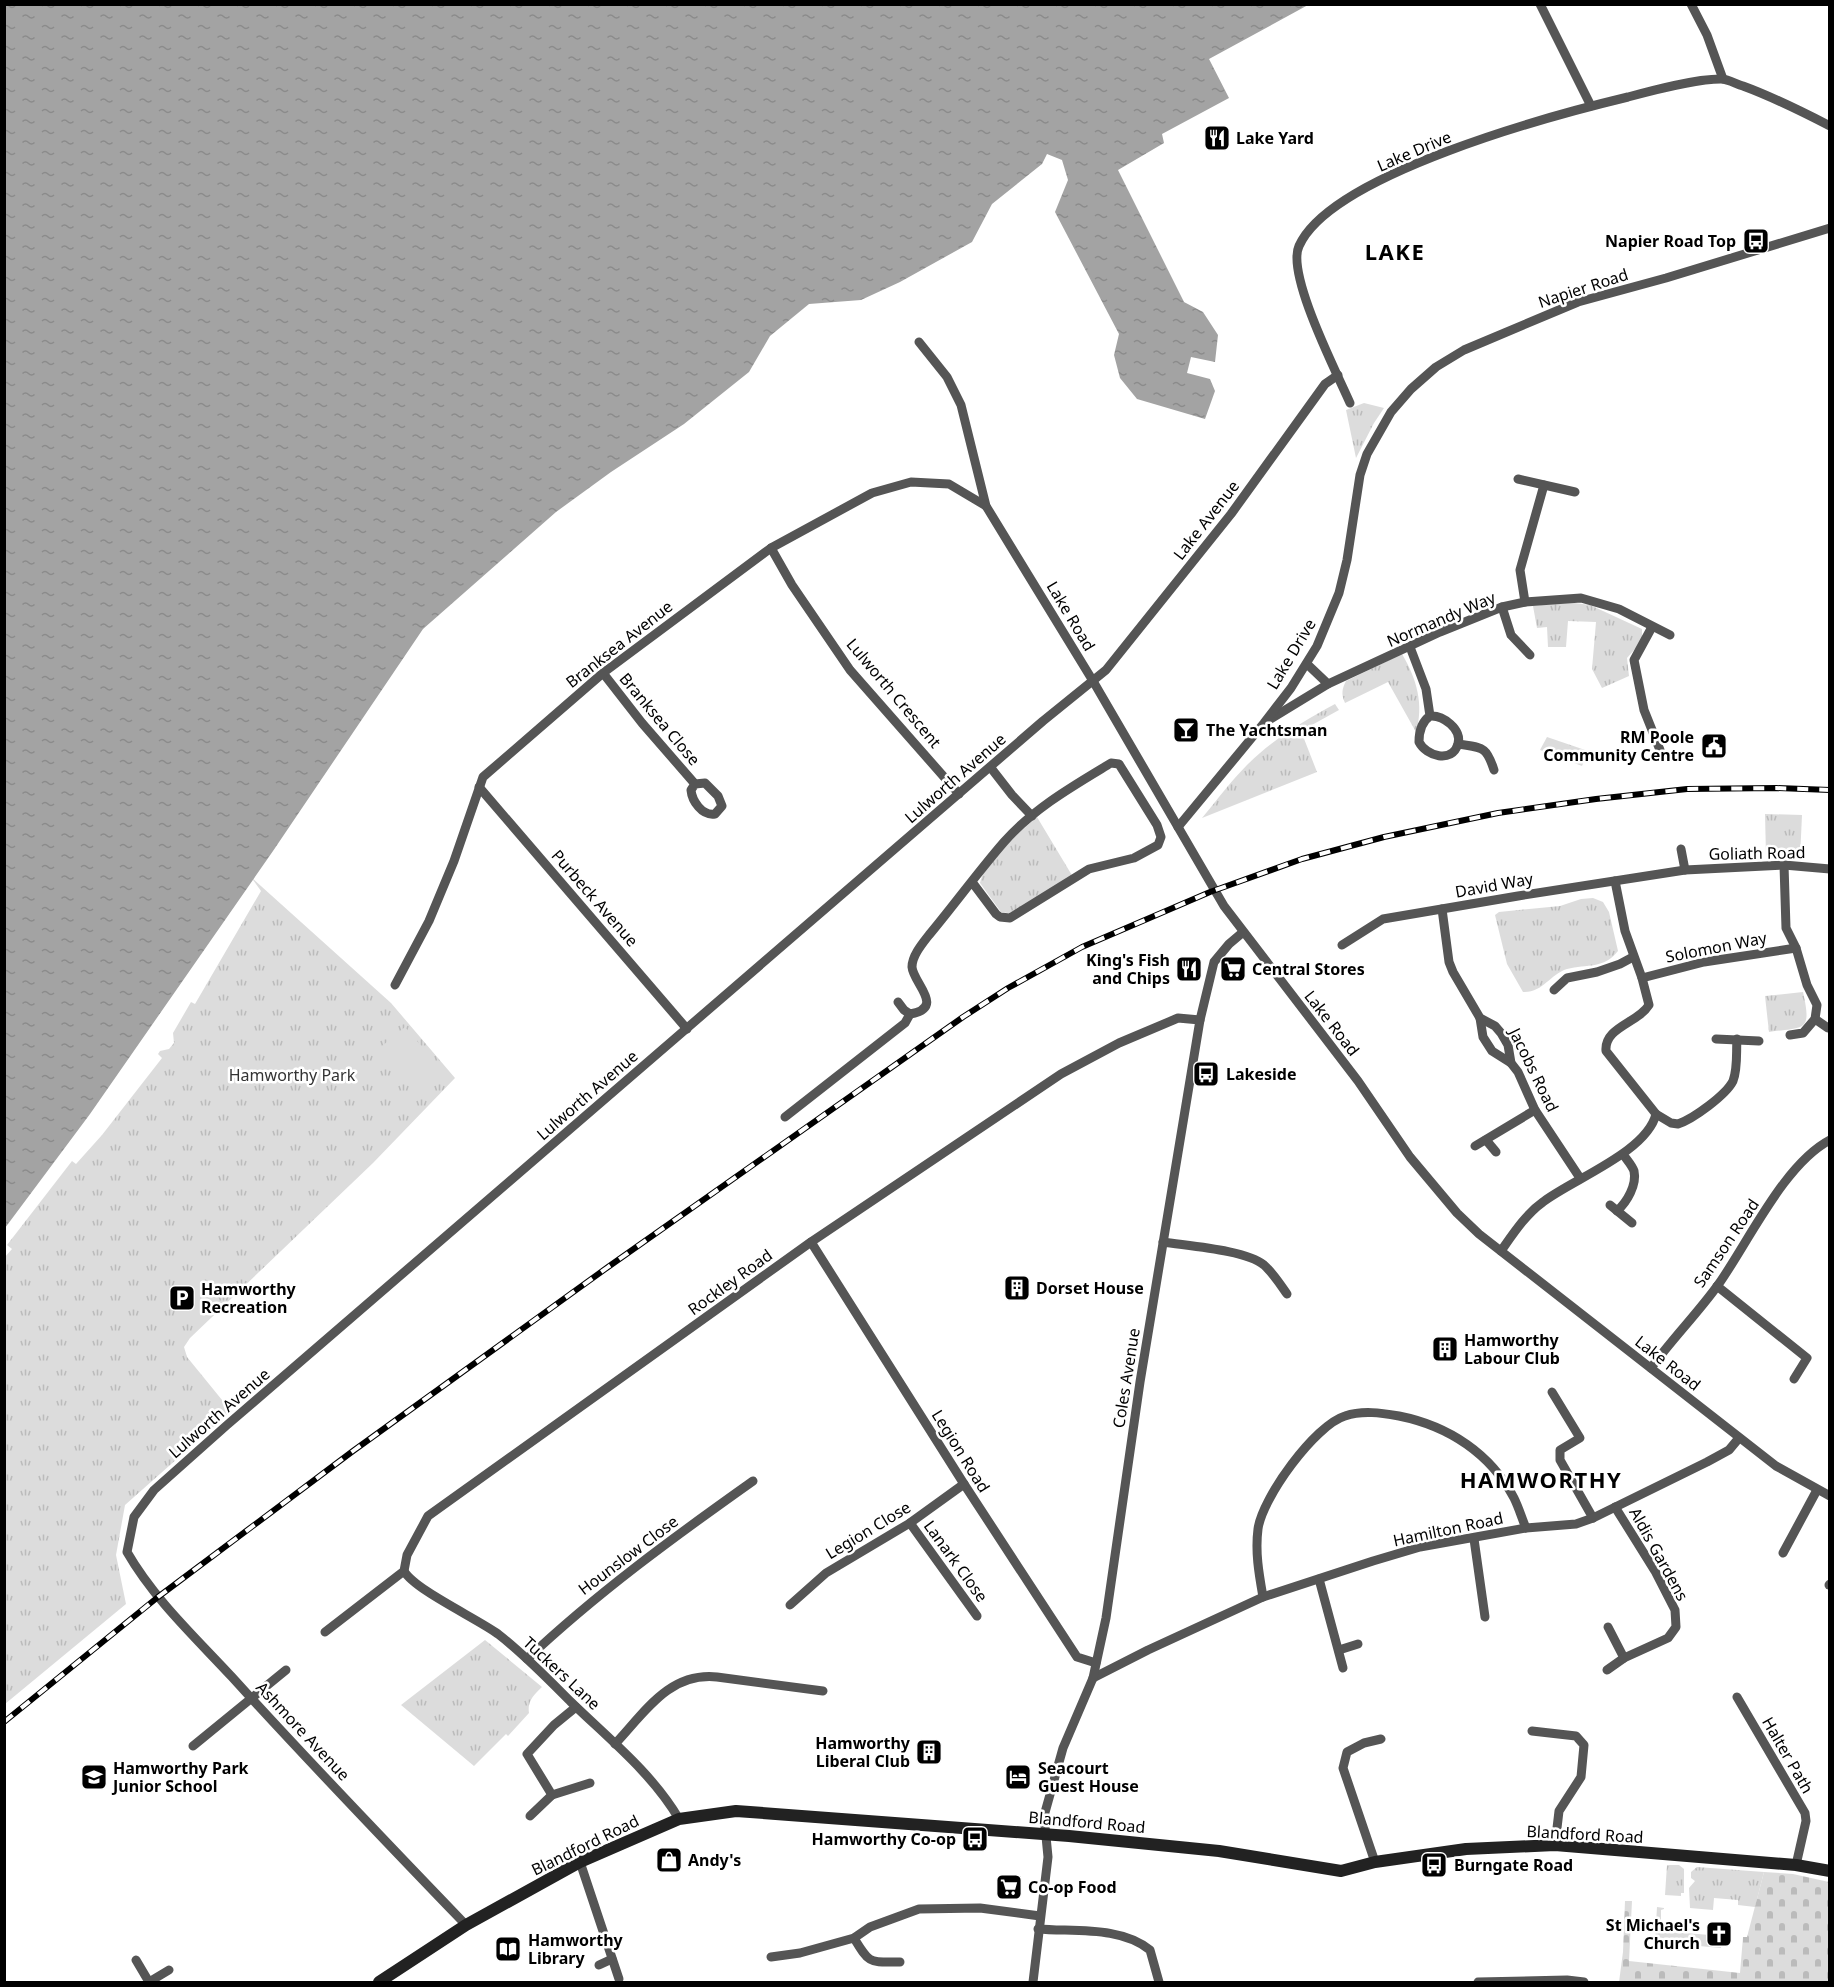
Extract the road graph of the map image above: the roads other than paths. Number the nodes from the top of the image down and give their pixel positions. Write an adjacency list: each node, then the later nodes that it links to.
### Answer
1 (1540, 4): 4 (street)
2 (1691, 4): 3 (street)
3 (1723, 79): 4 (street, Lake Drive); 5 (street, Lake Drive)
4 (1591, 106): 8 (street, Lake Drive)
5 (1830, 126)
6 (1830, 228): 10 (street, Napier Road)
7 (919, 342): 14 (street, Lake Road)
8 (1338, 375): 9 (street, Lake Drive); 24 (street, Lake Avenue)
9 (1350, 403)
10 (1379, 432): 22 (street, Lake Drive)
11 (1518, 479): 12 (street)
12 (1544, 485): 13 (street); 16 (street)
13 (1575, 492)
14 (986, 506): 15 (street, Branksea Avenue); 24 (street, Lake Road)
15 (771, 548): 23 (street, Branksea Avenue); 34 (street, Lulworth Crescent)
16 (1525, 602): 17 (street, Normandy Way); 18 (street, Normandy Way)
17 (1502, 607): 20 (street, Normandy Way); 21 (street)
18 (1652, 627): 19 (street, Normandy Way); 29 (street)
19 (1670, 635)
20 (1410, 647): 25 (street, Normandy Way); 26 (street)
21 (1530, 655)
22 (1307, 664): 25 (street); 27 (street, Lake Drive)
23 (603, 673): 32 (street, Branksea Close); 33 (street, Branksea Avenue)
24 (1093, 681): 30 (street, Lulworth Avenue); 36 (street, Lake Road)
25 (1328, 684): 27 (street, Normandy Way)
26 (1430, 716): 28 (street); 28 (street)
27 (1264, 723): 36 (street, Lake Drive)
28 (1458, 744): 31 (street)
29 (1660, 750)
30 (991, 768): 34 (street, Lulworth Avenue); 35 (street)
31 (1494, 770)
32 (695, 784)
33 (479, 787): 50 (street, Branksea Avenue); 58 (street, Purbeck Avenue)
34 (959, 794): 58 (street, Lulworth Avenue)
35 (1032, 816): 43 (street); 43 (street)
36 (1178, 827): 45 (street, Lake Road)
37 (1681, 849): 40 (street, Goliath Road)
38 (1784, 865): 39 (street, Goliath Road); 40 (street, Goliath Road); 47 (street)
39 (1830, 868)
40 (1685, 870): 41 (street, Goliath Road)
41 (1658, 875): 42 (street, David Way)
42 (1615, 881): 44 (street, David Way); 48 (street)
43 (972, 882): 53 (street)
44 (1442, 909): 46 (street, David Way); 54 (street, Jacobs Road)
45 (1242, 933): 56 (street, Coles Avenue); 76 (street, Lake Road)
46 (1342, 945)
47 (1796, 948): 49 (street, Solomon Way); 55 (street)
48 (1633, 957): 49 (street); 51 (street)
49 (1642, 978): 65 (street)
50 (396, 985)
51 (1554, 990)
52 (898, 1002): 53 (street)
53 (910, 1014): 66 (street)
54 (1480, 1018): 63 (street); 63 (street, Jacobs Road)
55 (1815, 1019): 57 (street); 59 (street)
56 (1200, 1020): 74 (street, Rockley Road); 75 (street, Coles Avenue)
57 (1828, 1028)
58 (687, 1029): 92 (street, Lulworth Avenue)
59 (1790, 1035)
60 (1716, 1039): 61 (street)
61 (1737, 1039): 62 (street); 65 (street)
62 (1759, 1041)
63 (1510, 1063): 64 (street, Jacobs Road)
64 (1534, 1110): 67 (street); 72 (street, Jacobs Road)
65 (1656, 1114): 71 (street)
66 (785, 1117)
67 (1486, 1140): 69 (street); 70 (street)
68 (1830, 1140): 77 (street, Samson Road)
69 (1475, 1146)
70 (1496, 1152)
71 (1623, 1154): 72 (street); 73 (street)
72 (1580, 1178): 76 (street)
73 (1632, 1223)
74 (811, 1242): 84 (street, Legion Road); 94 (street, Rockley Road)
75 (1163, 1242): 78 (street); 106 (street, Coles Avenue)
76 (1501, 1251): 79 (street, Lake Road)
77 (1718, 1286): 79 (street, Samson Road); 80 (street)
78 (1287, 1294)
79 (1651, 1368): 82 (street, Lake Road)
80 (1794, 1378)
81 (1552, 1392): 88 (street)
82 (1739, 1438): 85 (street, Lake Road); 87 (street, Hamilton Road)
83 (753, 1482): 105 (street, Hounslow Close)
84 (964, 1484): 89 (street, Legion Close); 106 (street, Legion Road)
85 (1817, 1490): 86 (street, Lake Road); 93 (street)
86 (1830, 1496)
87 (1615, 1507): 88 (street, Hamilton Road); 104 (street, Aldis Gardens)
88 (1593, 1518): 90 (street, Hamilton Road)
89 (910, 1523): 97 (street, Legion Close); 98 (street, Lanark Close)
90 (1526, 1528): 91 (street, Hamilton Road); 96 (street)
91 (1474, 1539): 95 (street, Hamilton Road); 99 (street)
92 (128, 1552): 113 (street, Ashmore Avenue)
93 (1783, 1553)
94 (404, 1571): 101 (street); 105 (street, Tuckers Lane)
95 (1319, 1579): 96 (street, Hamilton Road); 103 (street)
96 (1263, 1597): 110 (street, Hamilton Road)
97 (790, 1605)
98 (977, 1616)
99 (1485, 1617)
100 (1608, 1627): 104 (street)
101 (325, 1632)
102 (1358, 1644): 103 (street)
103 (1339, 1650): 107 (street)
104 (1624, 1658): 109 (street, Aldis Gardens)
105 (527, 1659): 114 (street, Tuckers Lane)
106 (1096, 1663): 110 (street, Coles Avenue)
107 (1343, 1668)
108 (286, 1670): 113 (street)
109 (1607, 1670)
110 (1093, 1678): 123 (street, Coles Avenue)
111 (823, 1691): 117 (street)
112 (1737, 1696): 127 (street, Halter Path)
113 (250, 1698): 118 (street); 130 (street, Ashmore Avenue)
114 (576, 1707): 117 (street, Tuckers Lane); 120 (street)
115 (1532, 1731): 124 (street)
116 (1381, 1738): 126 (street)
117 (615, 1744): 122 (street, Tuckers Lane)
118 (193, 1746)
119 (590, 1783): 120 (street)
120 (552, 1795): 121 (street)
121 (530, 1816)
122 (679, 1819): 123 (main road, Blandford Road); 125 (main road, Blandford Road)
123 (1045, 1834): 126 (main road, Blandford Road); 129 (street, Coles Avenue)
124 (1555, 1845): 126 (main road, Blandford Road); 127 (main road, Blandford Road)
125 (580, 1862): 130 (main road, Blandford Road); 134 (street)
126 (1375, 1862)
127 (1796, 1865): 128 (main road, Blandford Road)
128 (1830, 1871)
129 (1040, 1916): 131 (street, Coles Avenue); 132 (street)
130 (466, 1925): 142 (main road, Blandford Road)
131 (1038, 1929): 143 (street, Coles Avenue); 144 (street)
132 (854, 1938): 133 (street); 136 (street)
133 (771, 1957)
134 (612, 1959): 137 (street); 139 (street)
135 (136, 1960): 140 (street)
136 (900, 1962)
137 (599, 1965)
138 (169, 1970): 140 (street)
139 (619, 1979)
140 (149, 1982)
141 (1478, 1982): 145 (street)
142 (379, 1983)
143 (1033, 1983)
144 (1159, 1983)
145 (1584, 1983)

